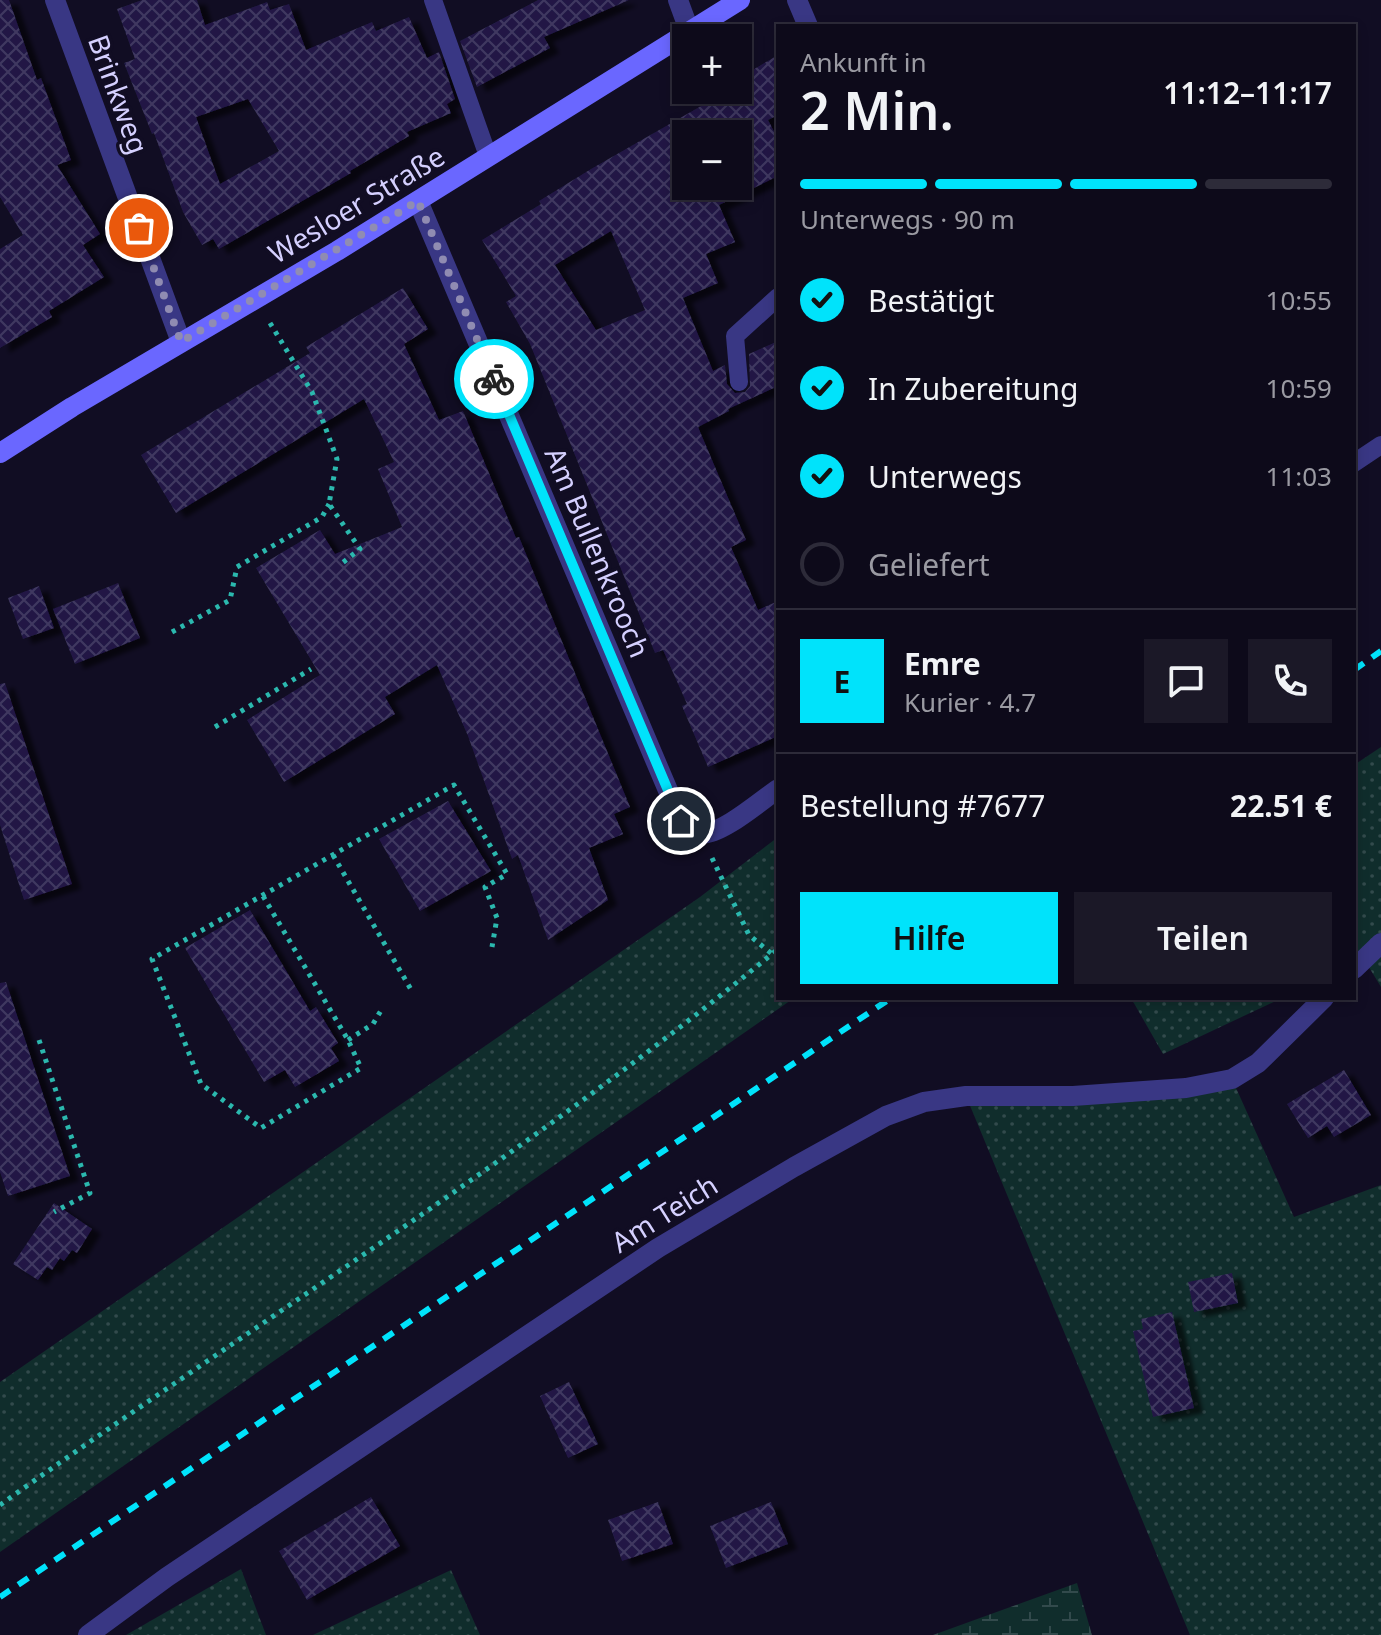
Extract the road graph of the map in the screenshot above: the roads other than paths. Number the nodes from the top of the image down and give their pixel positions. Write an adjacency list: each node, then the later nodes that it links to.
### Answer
1 (55, 0): 13 (street, Brinkweg)
2 (433, 0): 10 (lane)
3 (678, 0): 6 (street)
4 (740, 0): 7 (street, Wesloer Straße)
5 (797, 0): 8 (street)
6 (687, 24)
7 (699, 24)
8 (807, 24)
9 (672, 41): 10 (street, Wesloer Straße)
10 (488, 156): 11 (street, Wesloer Straße)
11 (418, 201): 13 (street, Wesloer Straße); 18 (street, Am Bullenkrooch)
12 (776, 299): 14 (lane)
13 (181, 342): 16 (street, Wesloer Straße)
14 (739, 382)
15 (1381, 445): 17 (lane)
16 (0, 453)
17 (1356, 462)
18 (776, 790)
19 (1381, 943): 20 (street)
20 (1356, 967)
21 (1322, 1000): 22 (street, Am Teich)
22 (88, 1635)

